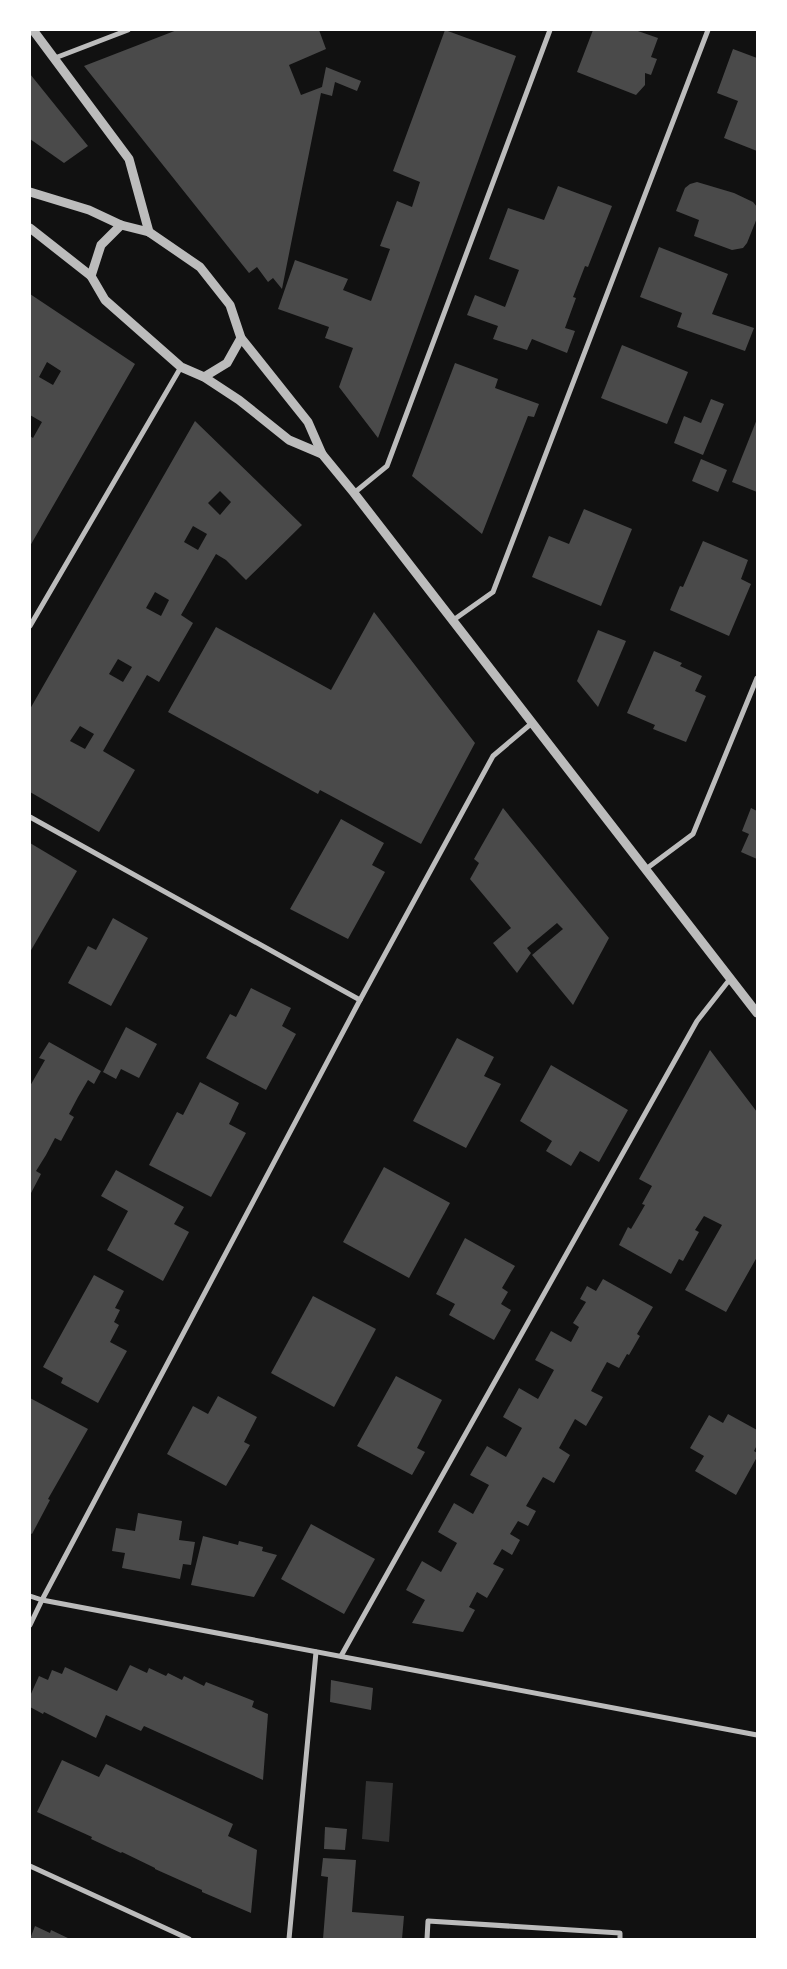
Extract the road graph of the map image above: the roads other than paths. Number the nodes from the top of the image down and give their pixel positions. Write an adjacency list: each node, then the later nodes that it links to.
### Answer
1 (33, 30): 5 (street)
2 (128, 30): 5 (street)
3 (550, 30): 15 (street)
4 (708, 30): 16 (street)
5 (55, 58): 9 (street)
6 (30, 192): 7 (street)
7 (121, 225): 9 (street); 10 (street)
8 (30, 228): 10 (street)
9 (149, 232): 11 (street)
10 (91, 276): 12 (street)
11 (241, 338): 13 (street); 14 (street)
12 (181, 367): 13 (street); 17 (street)
13 (204, 377): 14 (street)
14 (322, 454): 15 (street)
15 (354, 493): 16 (street)
16 (452, 621): 19 (street)
17 (30, 626)
18 (757, 678): 21 (street)
19 (532, 723): 21 (street); 23 (street)
20 (30, 817): 23 (street)
21 (646, 869): 22 (street)
22 (730, 979): 24 (street); 29 (street)
23 (360, 1000): 26 (street)
24 (755, 1008)
25 (30, 1596): 26 (street)
26 (42, 1600): 27 (street); 28 (street)
27 (30, 1625)
28 (316, 1652): 29 (street); 33 (street)
29 (342, 1656): 30 (street)
30 (757, 1735)
31 (30, 1866): 32 (street)
32 (189, 1939)
33 (289, 1939)
34 (427, 1939): 35 (street)
35 (620, 1939)

